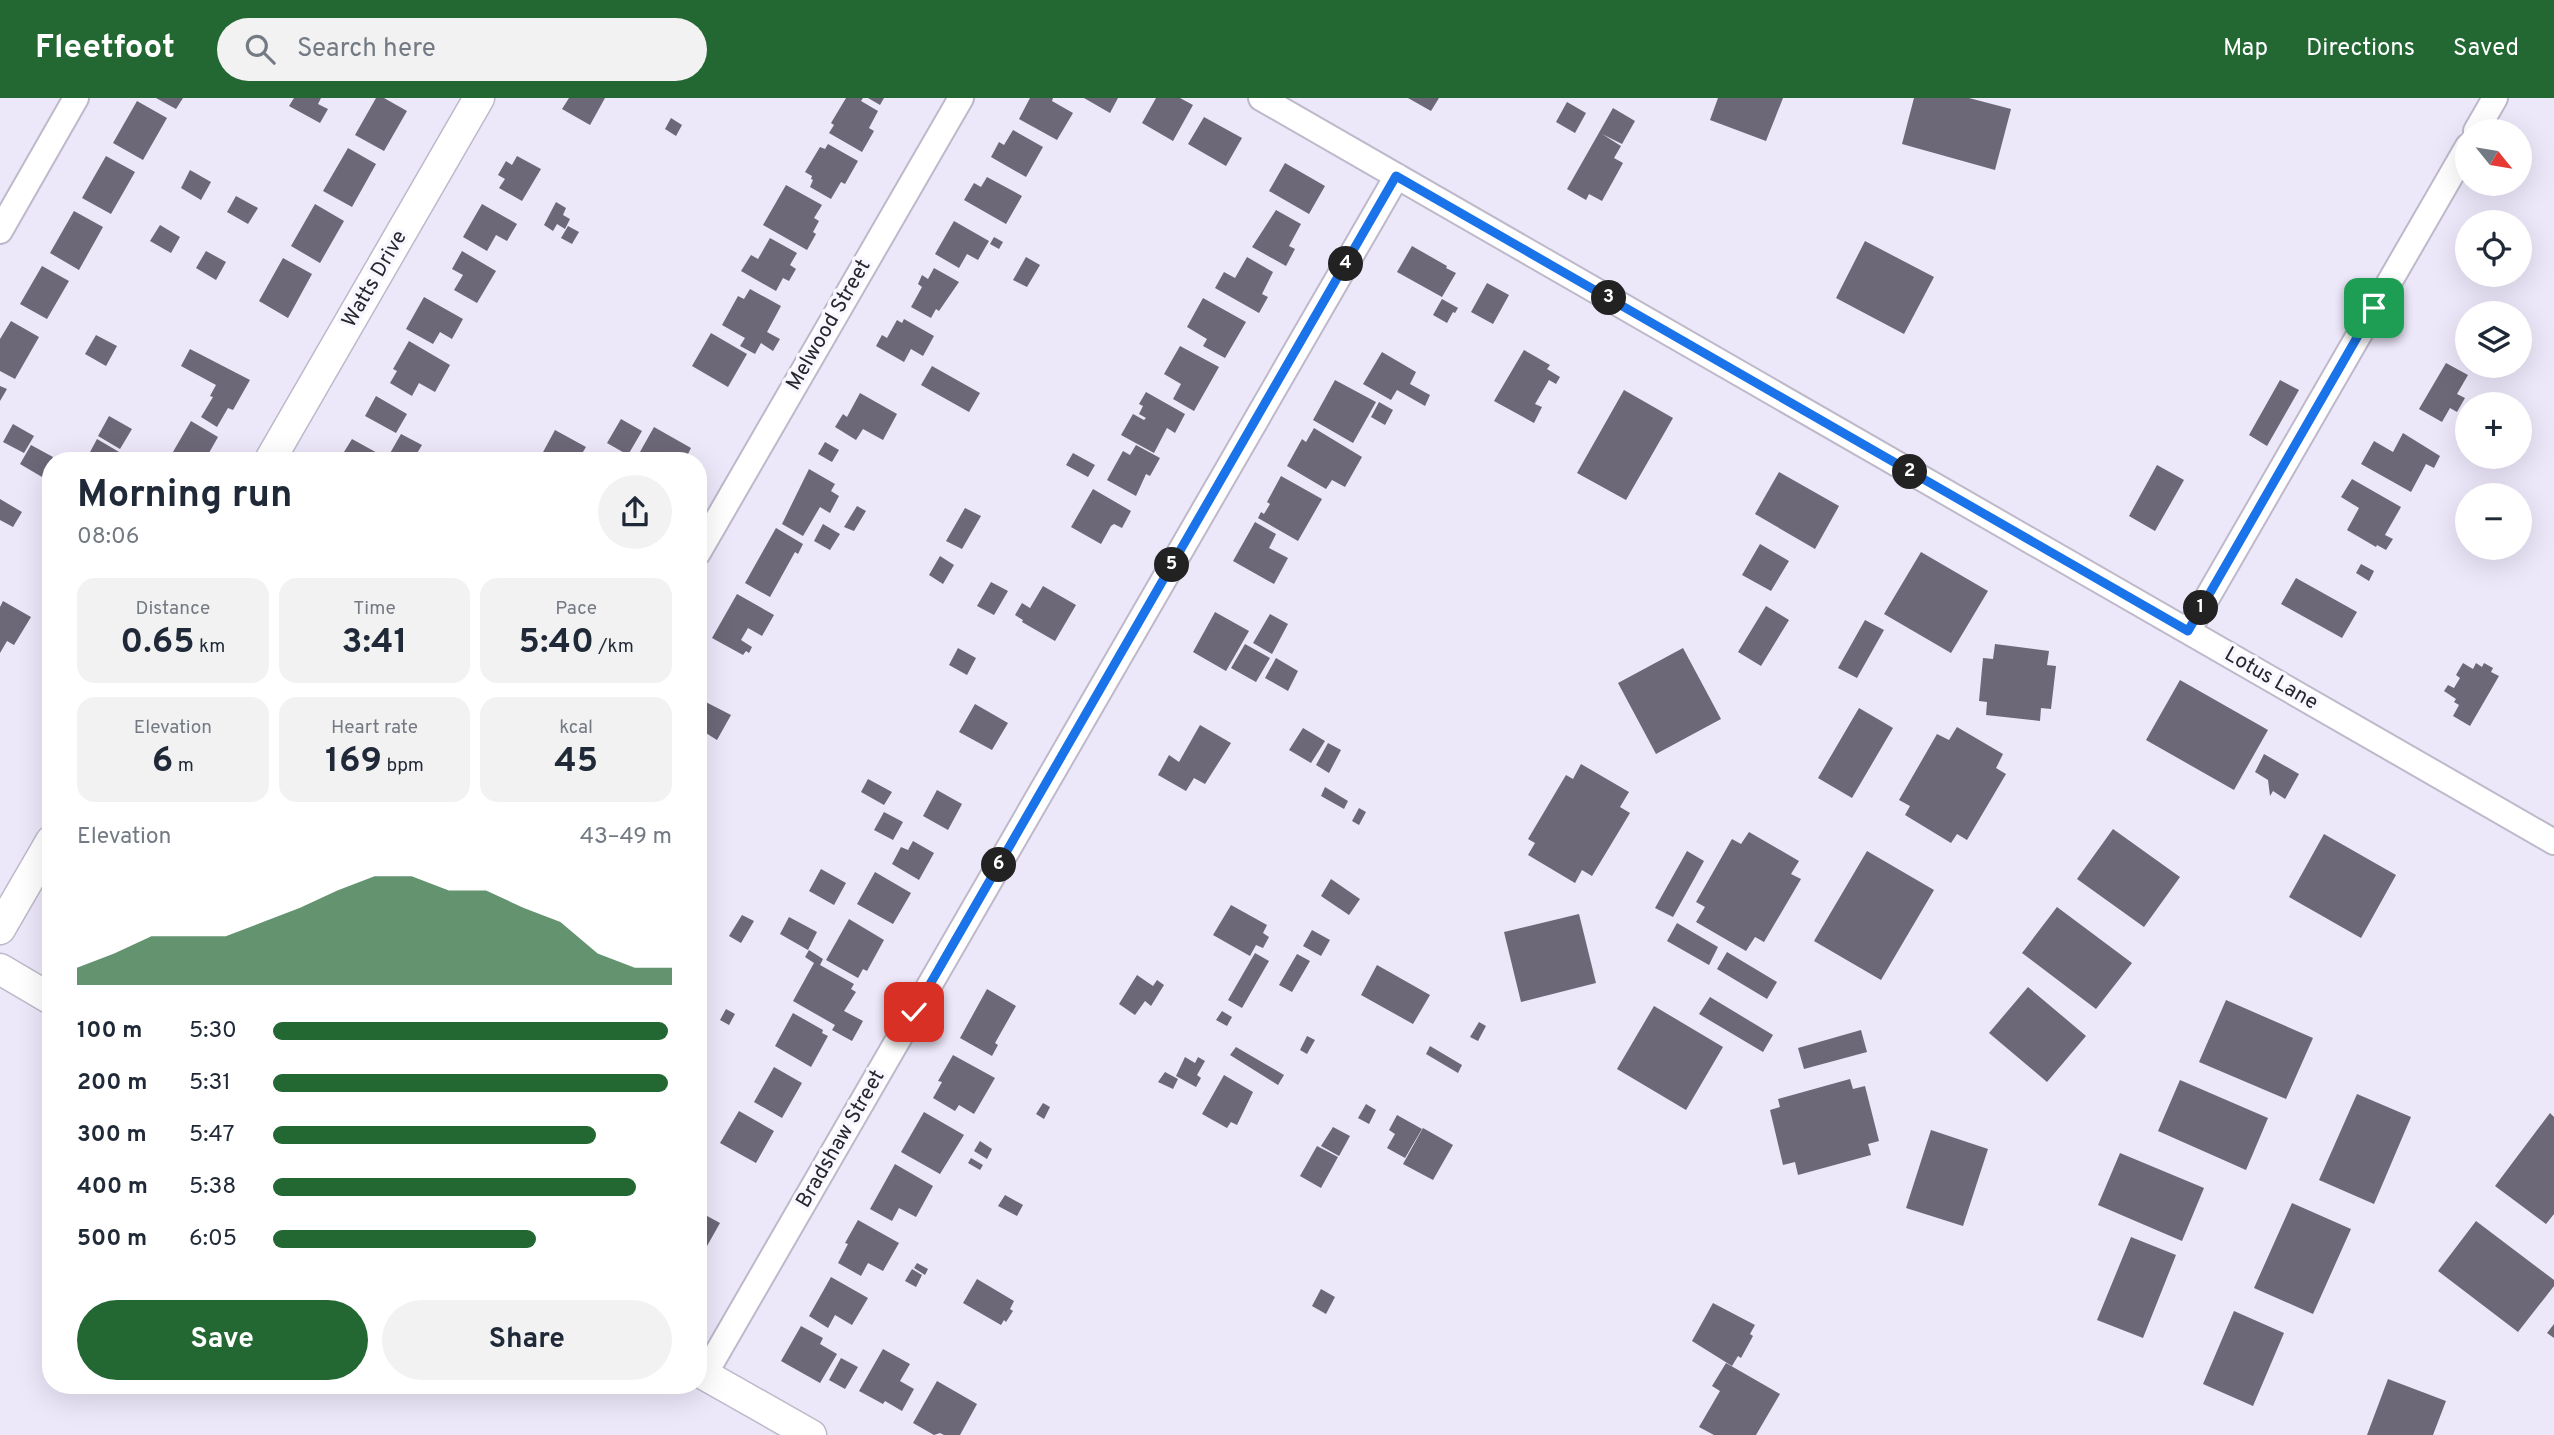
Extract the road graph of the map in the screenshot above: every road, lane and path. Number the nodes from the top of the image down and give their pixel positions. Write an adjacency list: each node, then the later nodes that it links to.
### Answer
1 (76, 98): 9 (street)
2 (479, 98): 10 (street, Watts Drive)
3 (961, 98): 11 (street, Melwood Street)
4 (1261, 98): 8 (street, Lotus Lane)
5 (2495, 98): 6 (street)
6 (2483, 119)
7 (2455, 169): 12 (street)
8 (1396, 176): 12 (street, Lotus Lane); 18 (street, Bradshaw Street)
9 (0, 231)
10 (275, 452)
11 (707, 536)
12 (2188, 631): 13 (street, Lotus Lane)
13 (2554, 842)
14 (42, 857): 15 (street)
15 (0, 929)
16 (0, 969): 17 (street)
17 (42, 994)
18 (707, 1363)
19 (707, 1376): 20 (street)
20 (811, 1435)

